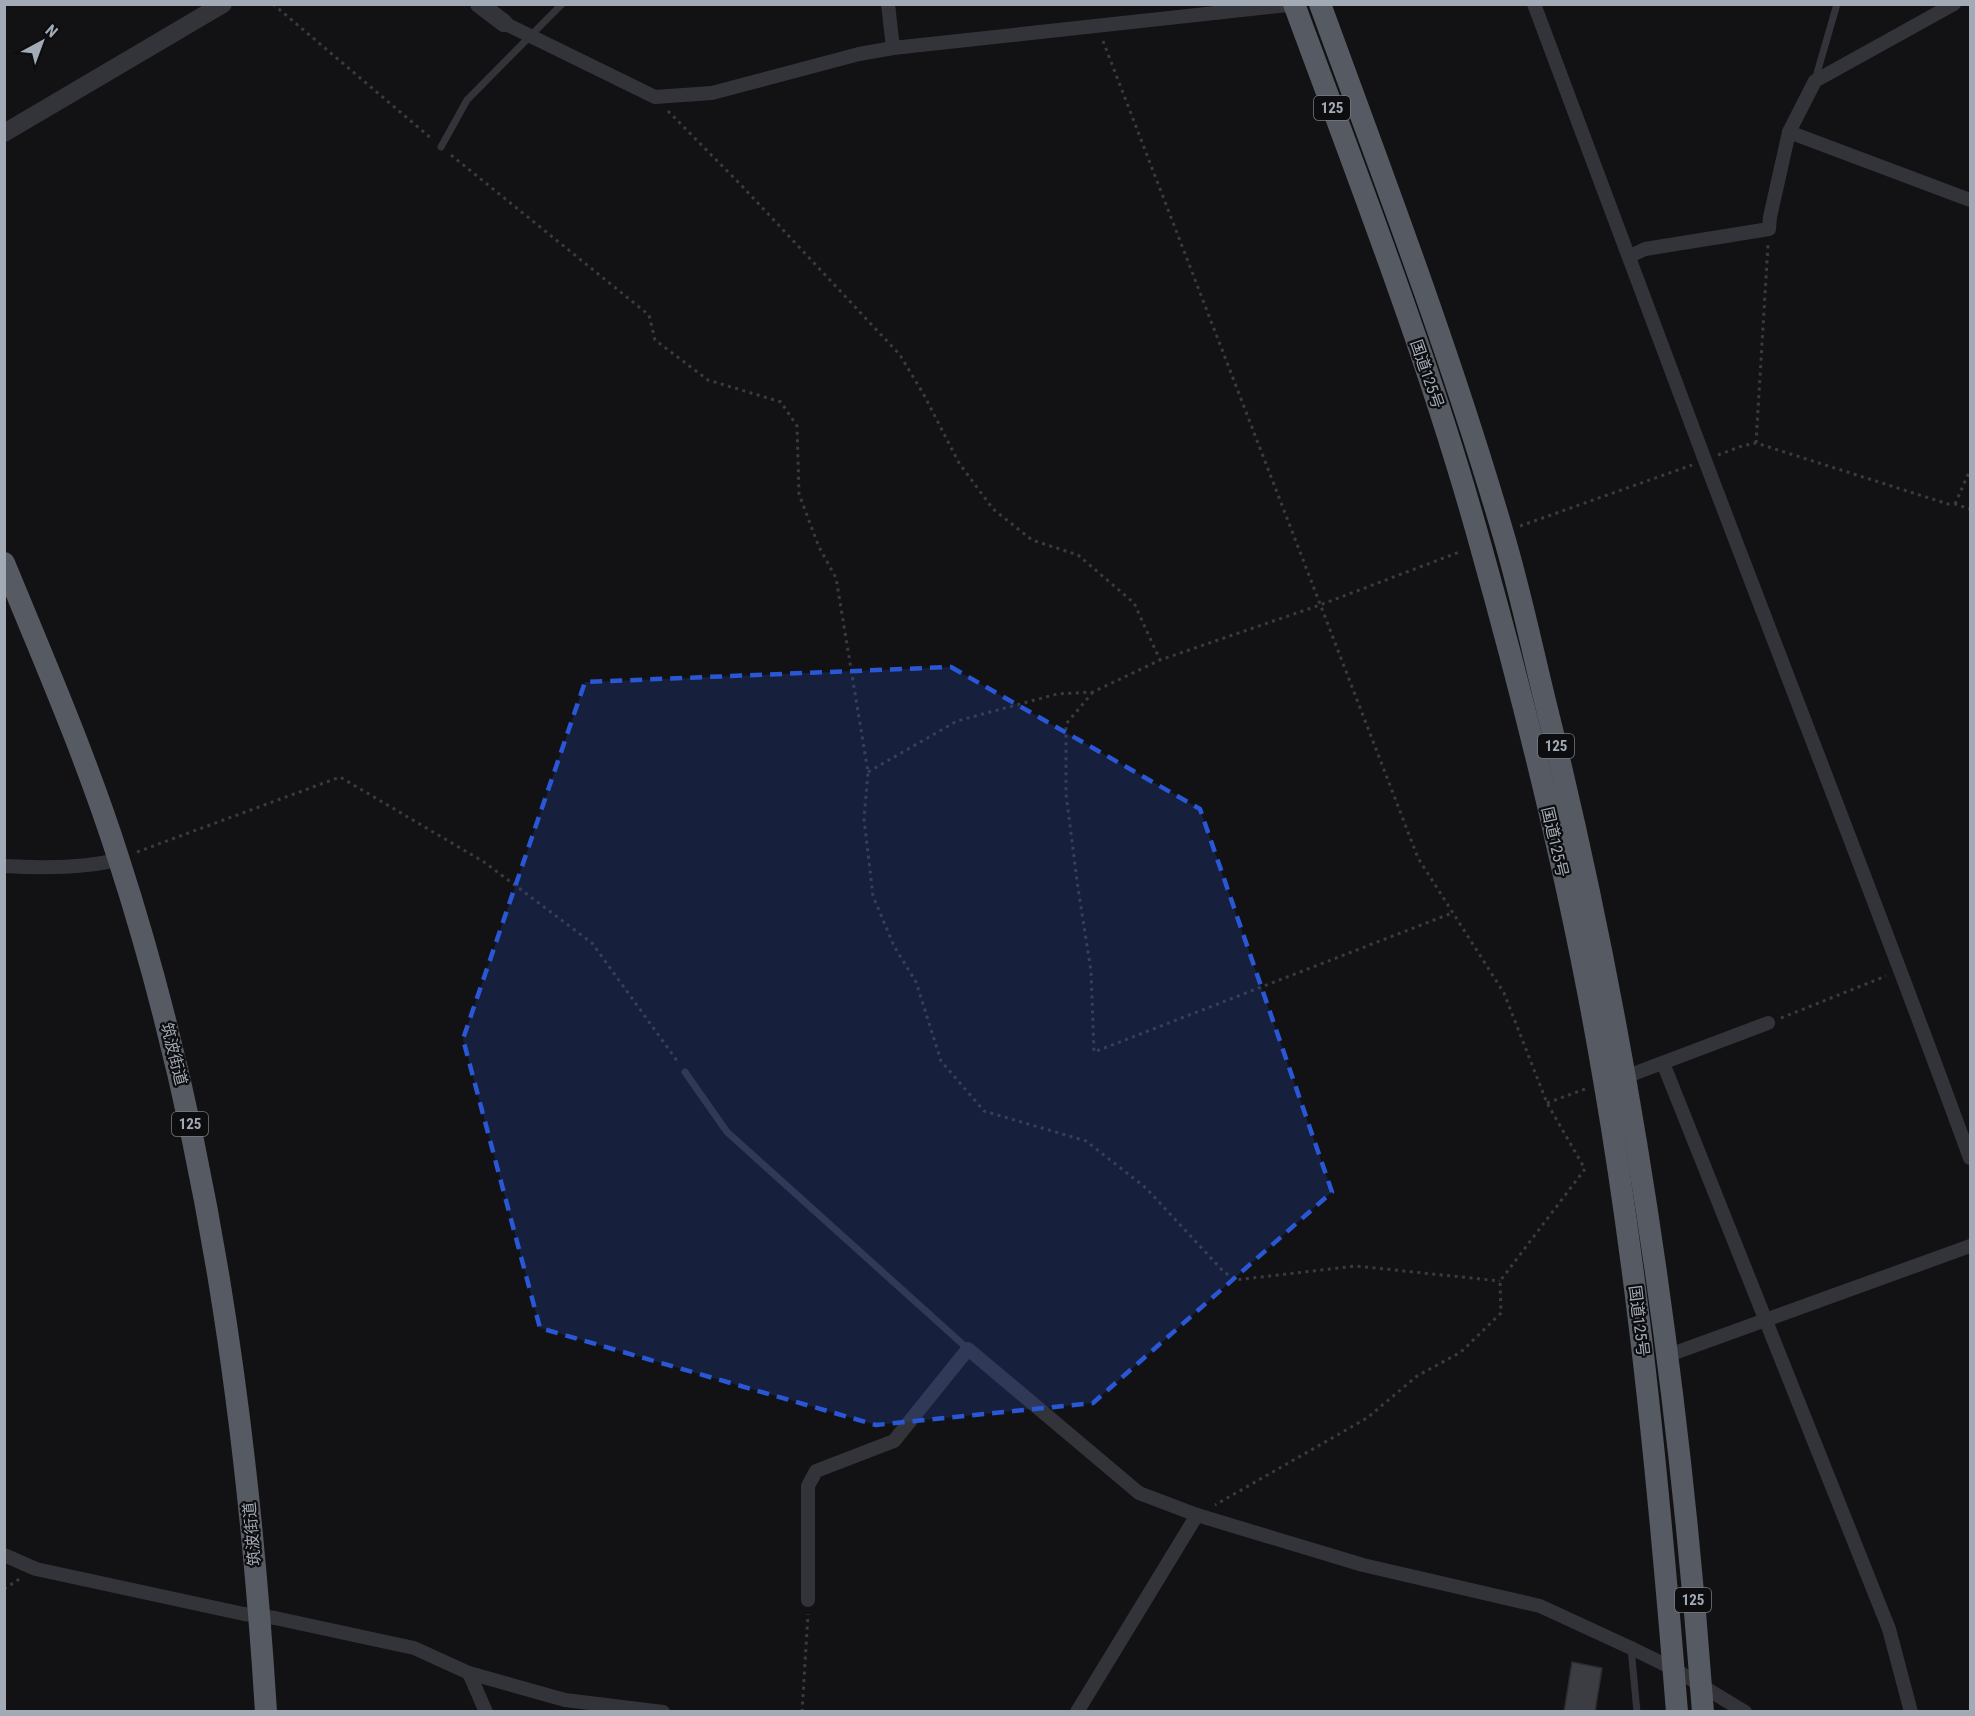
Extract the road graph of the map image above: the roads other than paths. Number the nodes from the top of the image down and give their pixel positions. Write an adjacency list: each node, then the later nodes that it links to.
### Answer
1 (223, 4): 15 (street)
2 (479, 4): 10 (street)
3 (562, 4): 11 (lane)
4 (888, 4): 12 (street)
5 (1320, 4): 25 (highway, 国道125号 / 125)
6 (1534, 4): 18 (street)
7 (1837, 4): 13 (lane)
8 (1954, 4): 13 (street)
9 (1295, 5): 12 (street); 25 (highway, 国道125号 / 125)
10 (504, 23): 11 (street)
11 (530, 36): 12 (street); 16 (lane)
12 (893, 48)
13 (1815, 81): 14 (street)
14 (1789, 132): 17 (street); 18 (street)
15 (4, 133)
16 (441, 147)
17 (1971, 200)
18 (1630, 256): 26 (street)
19 (4, 563): 20 (highway, 筑波街道 / 125)
20 (119, 859): 21 (street); 34 (highway, 筑波街道 / 125)
21 (4, 866)
22 (1768, 1023): 23 (street)
23 (1663, 1063): 25 (street); 28 (street)
24 (685, 1072): 29 (lane)
25 (1615, 1080): 30 (highway, 国道125号 / 125); 36 (highway, 国道125号 / 125)
26 (1971, 1158)
27 (1971, 1246): 28 (street)
28 (1766, 1320): 30 (street); 47 (street)
29 (968, 1349): 31 (street); 33 (street)
30 (1669, 1355): 38 (highway, 国道125号 / 125)
31 (1197, 1515): 35 (street); 42 (street)
32 (4, 1555): 34 (street)
33 (808, 1600)
34 (260, 1616): 37 (street); 39 (highway, 筑波街道 / 125)
35 (1631, 1647): 36 (street); 43 (lane)
36 (1674, 1670): 38 (street); 44 (highway, 国道125号 / 125)
37 (469, 1673): 40 (street); 41 (street)
38 (1701, 1686): 45 (highway, 国道125号 / 125); 46 (street)
39 (266, 1712)
40 (486, 1712)
41 (663, 1712)
42 (1077, 1712)
43 (1637, 1712)
44 (1677, 1712)
45 (1703, 1712)
46 (1745, 1712)
47 (1911, 1712)

